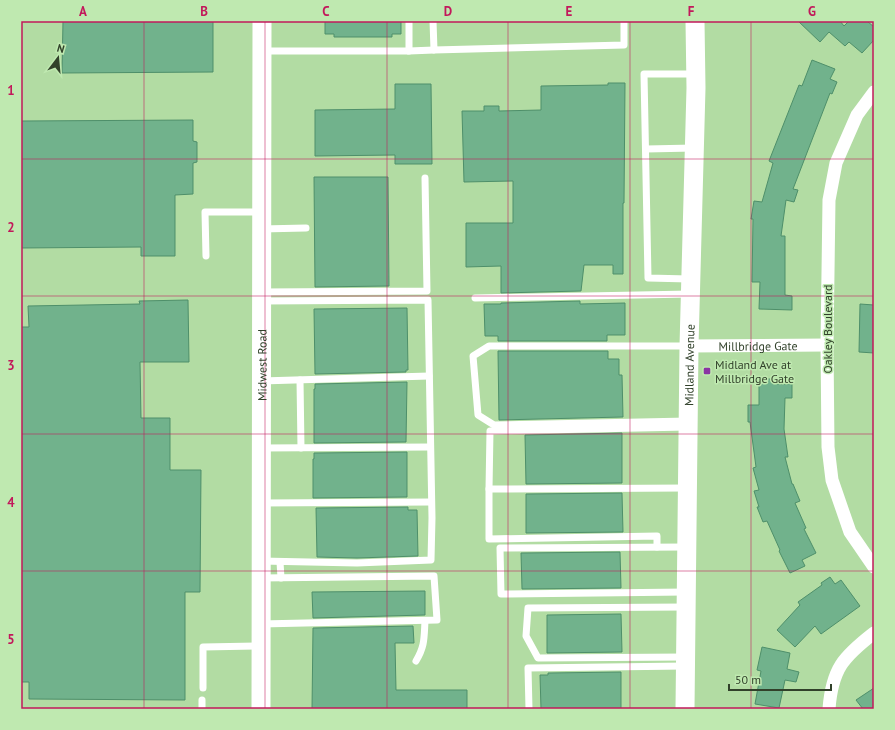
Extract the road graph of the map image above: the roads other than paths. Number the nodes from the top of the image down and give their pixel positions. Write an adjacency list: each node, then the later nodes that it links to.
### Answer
1 (262, 21): 7 (street, Midwest Road)
2 (409, 21): 8 (lane)
3 (433, 21): 6 (lane)
4 (624, 21): 6 (lane)
5 (695, 21): 9 (street, Midland Avenue)
6 (434, 50): 8 (lane)
7 (262, 51): 8 (lane); 14 (street, Midwest Road)
8 (409, 51)
9 (695, 74): 11 (street, Midland Avenue); 12 (lane)
10 (874, 92): 23 (street, Oakley Boulevard)
11 (694, 148): 12 (lane); 17 (street, Midland Avenue)
12 (646, 149): 17 (lane)
13 (425, 178): 18 (lane)
14 (261, 221): 15 (lane); 16 (lane); 19 (street, Midwest Road)
15 (306, 228)
16 (206, 256)
17 (691, 286): 20 (lane); 22 (street, Midland Avenue)
18 (299, 291): 19 (lane); 21 (lane)
19 (261, 296): 21 (lane); 26 (street, Midwest Road)
20 (475, 298)
21 (299, 301): 24 (lane)
22 (689, 346): 23 (street, Millbridge Gate); 27 (street, Midland Avenue); 27 (lane)
23 (827, 346): 38 (street, Oakley Boulevard)
24 (429, 376): 25 (lane); 28 (lane)
25 (300, 380): 26 (lane); 30 (lane)
26 (261, 382): 29 (street, Midwest Road)
27 (689, 424): 31 (street, Midland Avenue); 32 (lane)
28 (430, 447): 30 (lane); 33 (lane)
29 (261, 448): 30 (lane); 34 (street, Midwest Road)
30 (301, 448)
31 (688, 488): 32 (lane); 36 (street, Midland Avenue)
32 (489, 489): 35 (lane)
33 (431, 502): 34 (lane); 37 (lane)
34 (261, 503): 39 (street, Midwest Road)
35 (657, 547): 36 (lane); 41 (lane)
36 (687, 547): 41 (street, Midland Avenue)
37 (280, 562): 39 (lane); 40 (lane)
38 (874, 567)
39 (261, 570): 40 (lane); 43 (street, Midwest Road)
40 (280, 578): 42 (lane)
41 (686, 599): 47 (street, Midland Avenue); 47 (lane)
42 (424, 621): 43 (lane); 46 (lane)
43 (261, 624): 45 (street, Midwest Road)
44 (874, 633): 54 (street)
45 (261, 646): 48 (lane); 51 (street, Midwest Road)
46 (416, 661)
47 (686, 662): 52 (lane); 53 (street, Midland Avenue)
48 (203, 688)
49 (202, 700): 50 (lane)
50 (202, 709)
51 (260, 709)
52 (529, 709)
53 (685, 709)
54 (829, 709)

